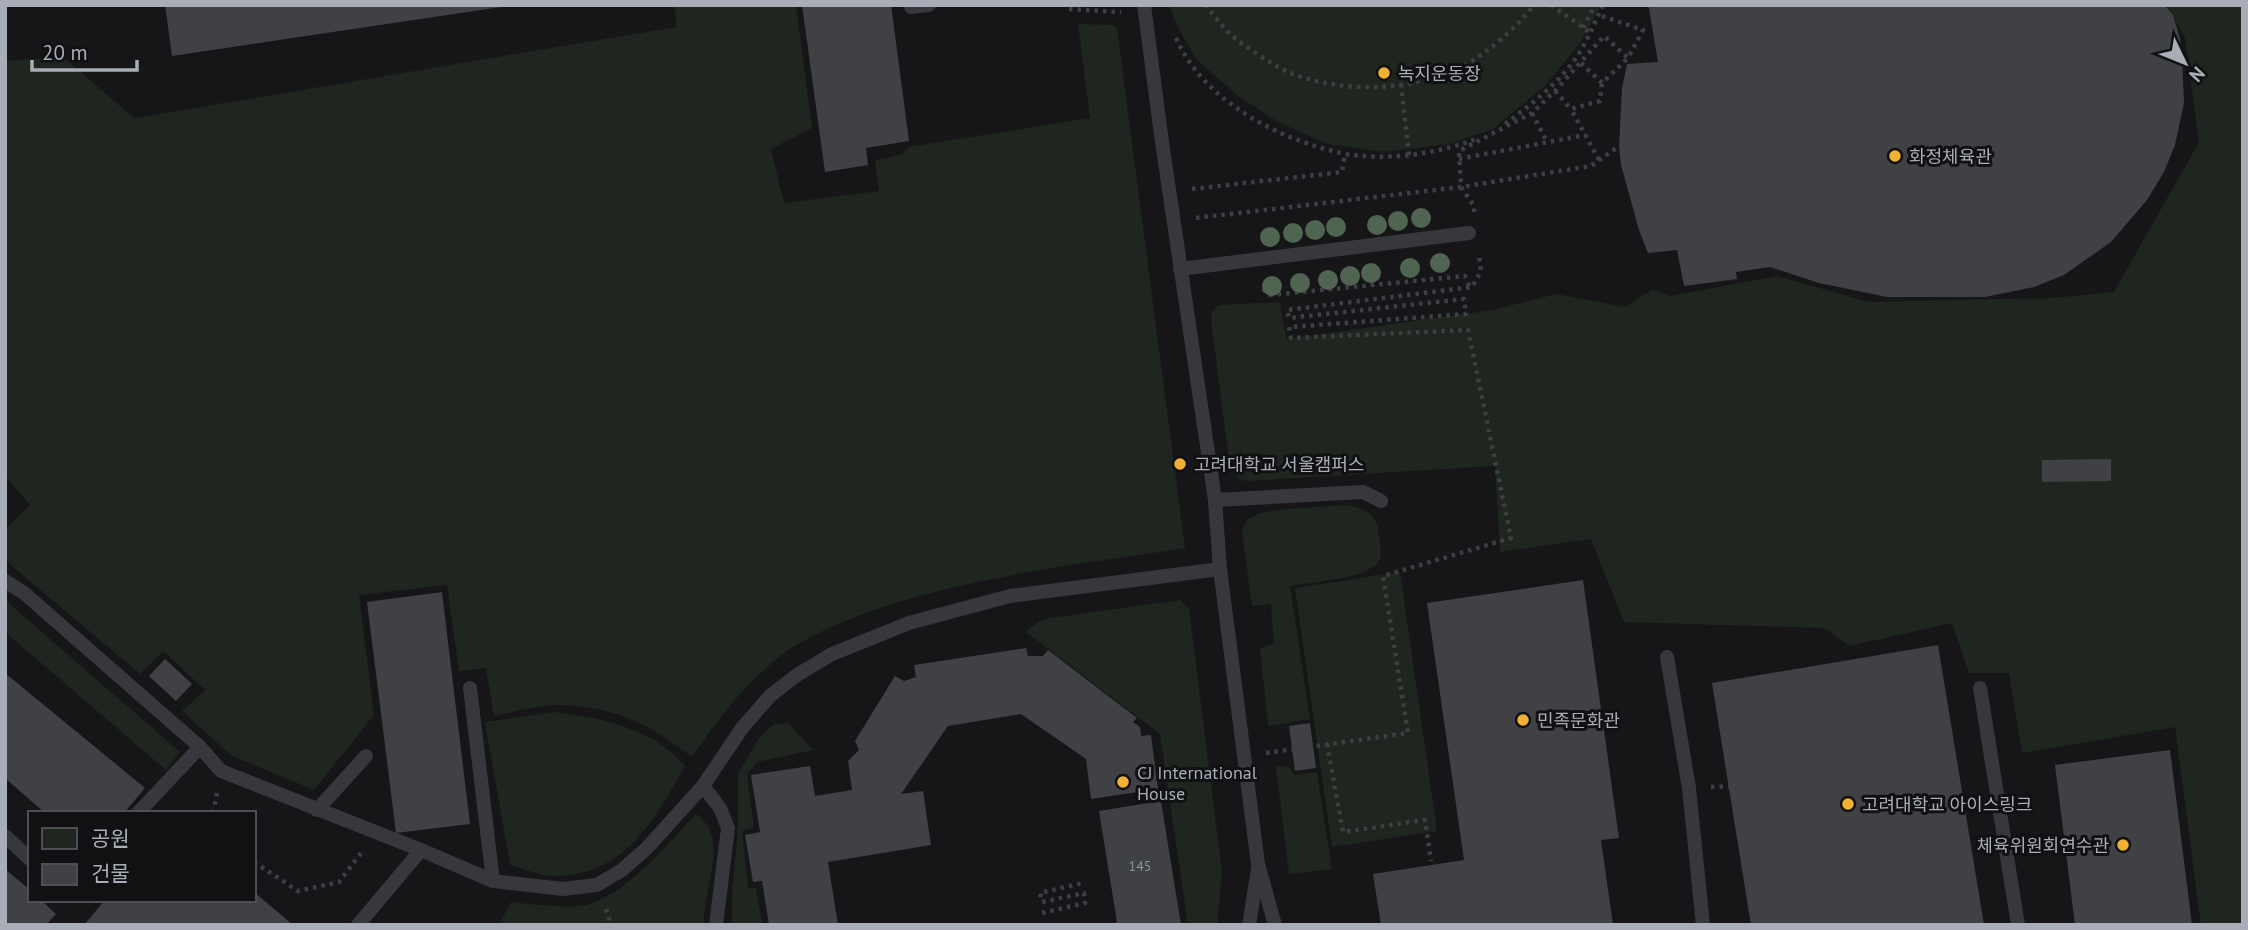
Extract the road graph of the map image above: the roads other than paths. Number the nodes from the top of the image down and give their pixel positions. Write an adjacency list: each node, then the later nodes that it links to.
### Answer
1 (929, 5): 3 (lane)
2 (1144, 5): 5 (lane)
3 (911, 7)
4 (1472, 226): 5 (lane)
5 (1180, 269): 6 (lane)
6 (1215, 500): 7 (lane); 8 (lane)
7 (1381, 502)
8 (1220, 569): 15 (lane); 21 (lane)
9 (5, 581): 13 (lane)
10 (1667, 657): 27 (lane)
11 (470, 688): 22 (lane)
12 (1980, 688): 28 (lane)
13 (200, 747): 16 (lane); 17 (lane)
14 (366, 756): 16 (lane)
15 (703, 786): 22 (lane); 24 (lane)
16 (317, 810): 19 (lane)
17 (140, 811)
18 (5, 836): 20 (lane)
19 (421, 850): 22 (lane); 23 (lane)
20 (28, 857)
21 (1258, 864): 25 (lane); 26 (lane)
22 (493, 881)
23 (358, 925)
24 (716, 925)
25 (1249, 925)
26 (1275, 925)
27 (1703, 925)
28 (2018, 925)

